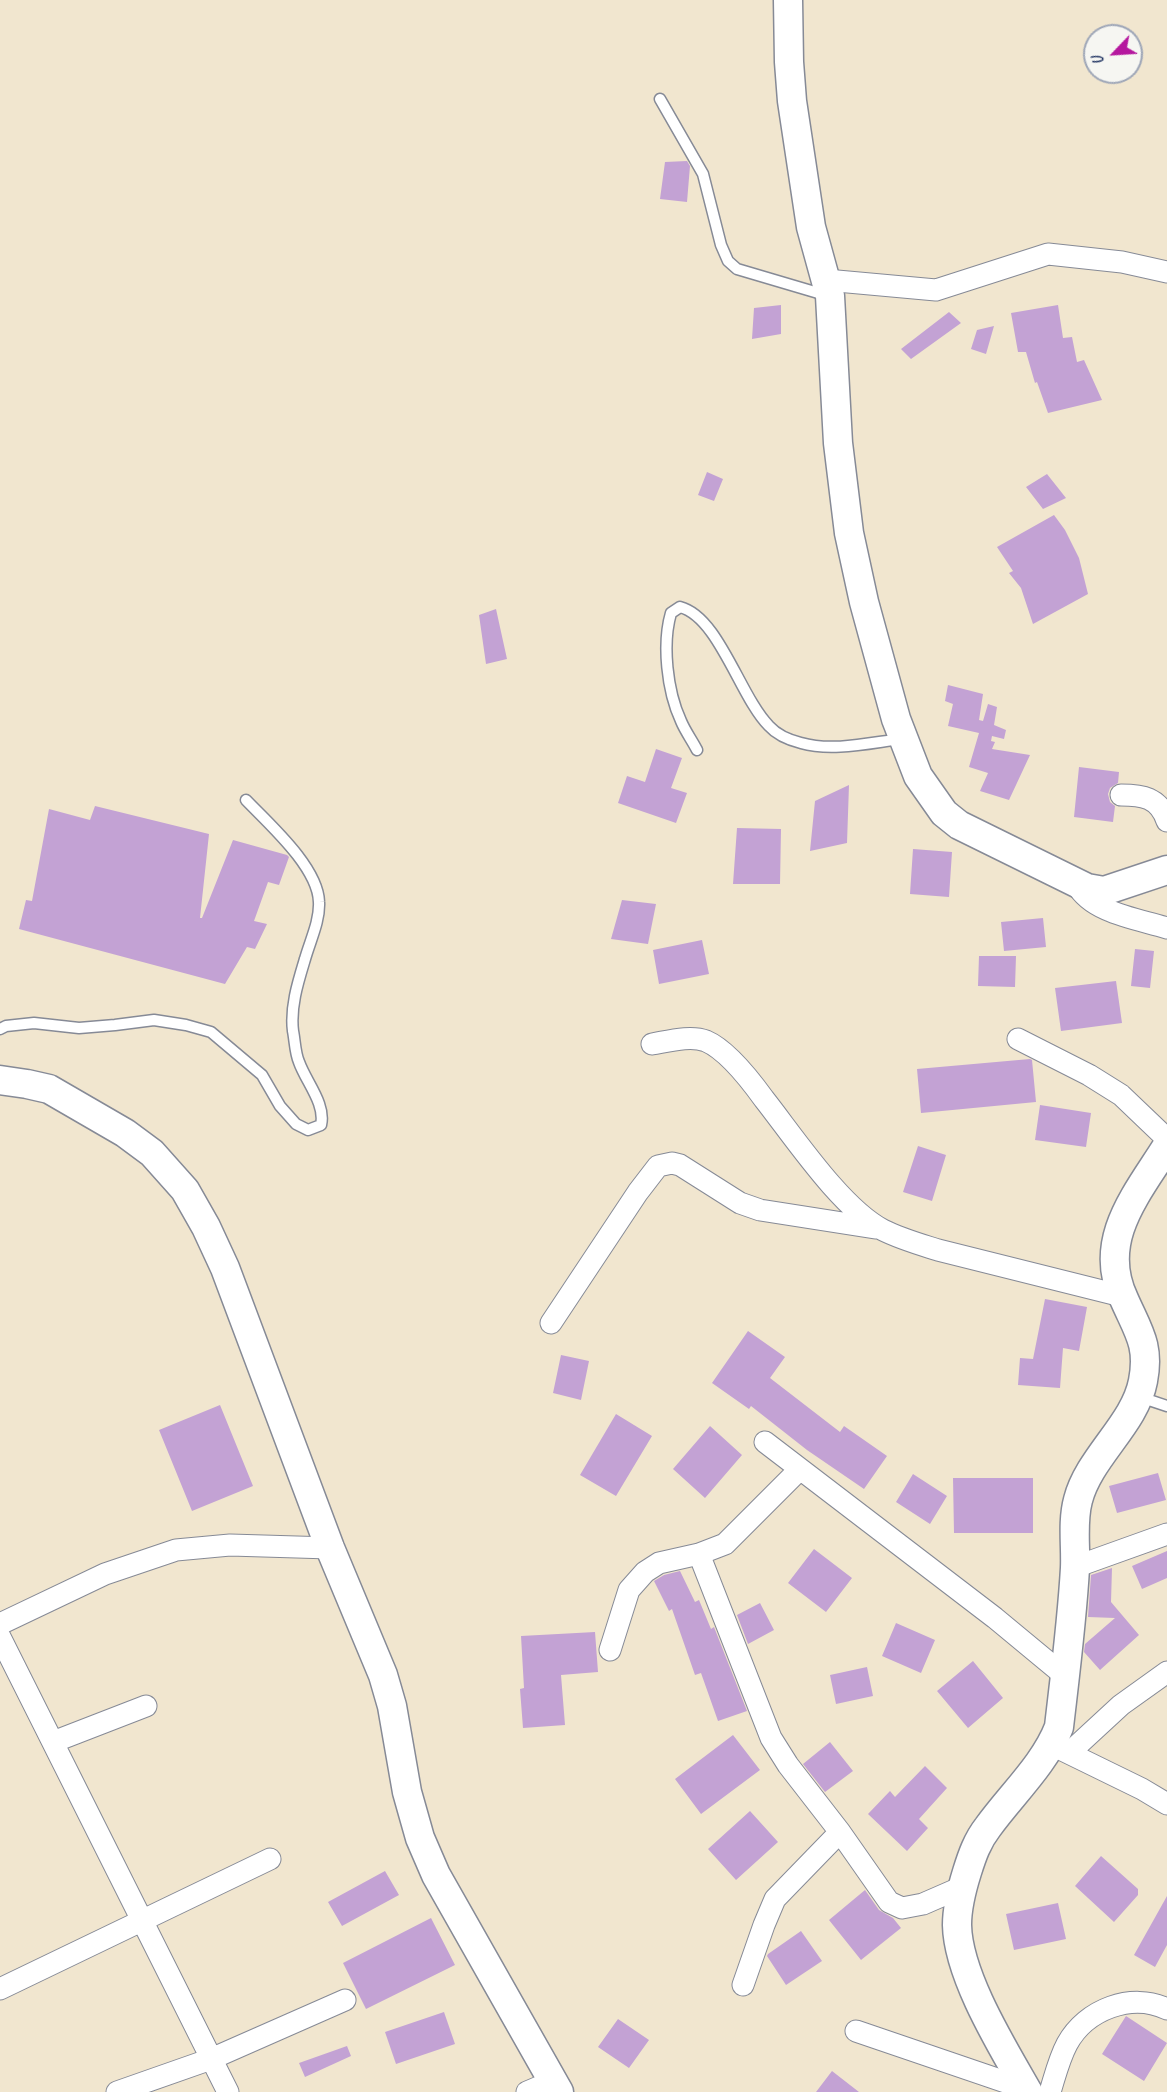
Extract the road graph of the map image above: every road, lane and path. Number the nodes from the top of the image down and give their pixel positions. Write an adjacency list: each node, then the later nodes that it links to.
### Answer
1 (788, 0): 4 (street)
2 (660, 99): 4 (lane)
3 (1167, 272): 4 (street)
4 (830, 296): 5 (street)
5 (904, 739): 6 (lane); 11 (street)
6 (697, 750)
7 (1121, 795): 9 (street)
8 (246, 800): 13 (lane)
9 (1167, 821)
10 (1167, 870): 11 (street)
11 (1077, 885): 12 (street)
12 (1167, 928)
13 (0, 1029)
14 (1018, 1039): 17 (street)
15 (652, 1044): 19 (street)
16 (0, 1080): 27 (street)
17 (1167, 1139)
18 (1167, 1146): 20 (street)
19 (882, 1229): 20 (street); 21 (street)
20 (1122, 1296): 22 (street)
21 (550, 1323)
22 (1140, 1397): 23 (lane); 29 (street)
23 (1167, 1406)
24 (765, 1442): 25 (street)
25 (800, 1469): 28 (street); 34 (street)
26 (1167, 1534): 29 (street)
27 (330, 1548): 30 (street); 49 (street)
28 (699, 1554): 32 (street); 39 (street)
29 (1075, 1567): 34 (street)
30 (0, 1624)
31 (0, 1637): 36 (street)
32 (610, 1650)
33 (1167, 1672): 37 (street)
34 (1065, 1676): 37 (street)
35 (146, 1706): 36 (street)
36 (53, 1742): 42 (street)
37 (1060, 1749): 38 (street); 41 (street)
38 (1167, 1804)
39 (840, 1832): 41 (street); 43 (street)
40 (270, 1859): 42 (street)
41 (962, 1887): 50 (street)
42 (141, 1921): 44 (street); 48 (street)
43 (743, 1984)
44 (0, 1989)
45 (345, 2000): 48 (street)
46 (1167, 2009): 50 (street)
47 (856, 2031): 50 (street)
48 (211, 2059): 51 (street); 52 (street)
49 (556, 2086): 53 (street)
50 (1034, 2091)
51 (117, 2092)
52 (228, 2092)
53 (527, 2092)

